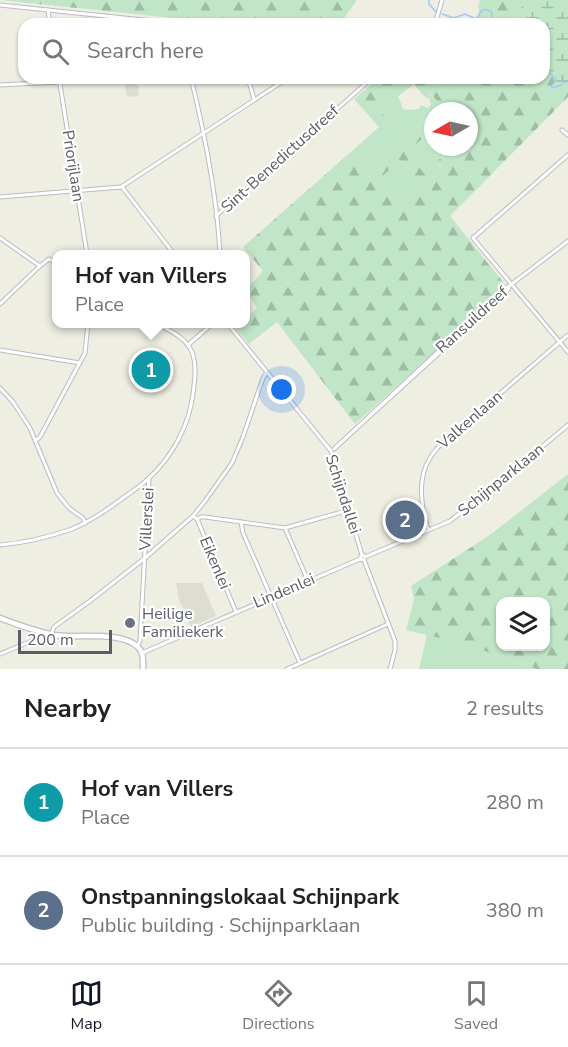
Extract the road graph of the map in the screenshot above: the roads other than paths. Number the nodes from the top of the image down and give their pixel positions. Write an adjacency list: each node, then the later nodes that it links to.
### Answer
1 (442, 0): 6 (street)
2 (0, 5): 3 (street)
3 (48, 10): 4 (street); 5 (street)
4 (49, 18)
5 (119, 18)
6 (437, 18)
7 (18, 83): 13 (street)
8 (60, 84): 20 (street, Priorijlaan)
9 (192, 84): 16 (street)
10 (250, 84): 14 (street)
11 (279, 84): 14 (street)
12 (365, 84): 22 (street, Sint-Benedictusdreef)
13 (0, 85)
14 (254, 100): 16 (street)
15 (562, 130): 17 (street)
16 (203, 133): 19 (street); 22 (street)
17 (568, 135)
18 (568, 155): 30 (street)
19 (122, 187): 20 (street); 26 (street)
20 (76, 190): 21 (street); 25 (street, Priorijlaan)
21 (0, 196)
22 (216, 216): 27 (street)
23 (0, 238): 29 (street)
24 (568, 241): 30 (street, Ransuildreef)
25 (86, 250)
26 (170, 250)
27 (219, 250)
28 (52, 260): 29 (street)
29 (40, 266): 31 (street)
30 (511, 284): 37 (street); 46 (street, Ransuildreef)
31 (0, 304)
32 (88, 328): 41 (street)
33 (165, 328): 38 (street)
34 (207, 328): 38 (street)
35 (231, 328): 42 (street, Schijndallei)
36 (568, 335): 37 (street, Valkenlaan)
37 (560, 342): 40 (street); 55 (street, Valkenlaan)
38 (188, 345): 47 (street, Villerslei)
39 (0, 350): 41 (street)
40 (568, 352)
41 (80, 363): 45 (street)
42 (267, 372): 46 (street, Schijndallei); 49 (street)
43 (0, 388): 45 (street)
44 (568, 425): 55 (street, Schijnparklaan)
45 (36, 440): 53 (street)
46 (332, 450): 48 (street, Schijndallei)
47 (149, 478): 53 (street); 57 (street, Villerslei)
48 (349, 510): 54 (street); 58 (street, Schijndallei)
49 (196, 512): 50 (street); 51 (street)
50 (193, 516): 51 (street, Eikenlei); 57 (street)
51 (199, 518): 52 (street); 61 (street, Eikenlei)
52 (241, 522): 54 (street); 60 (street)
53 (86, 523): 56 (street)
54 (285, 528): 59 (street)
55 (428, 529): 58 (street, Schijnparklaan)
56 (0, 545)
57 (145, 558): 65 (street); 66 (street, Villerslei)
58 (363, 558): 59 (street, Lindenlei); 63 (street, Schijndallei)
59 (308, 581): 60 (street, Lindenlei)
60 (271, 597): 61 (street, Lindenlei); 69 (street)
61 (236, 612): 67 (street, Lindenlei)
62 (0, 618): 64 (street)
63 (388, 624): 69 (street); 72 (street, Schijndallei)
64 (38, 631): 65 (street); 68 (street)
65 (51, 634): 66 (street)
66 (137, 646): 67 (street)
67 (142, 653): 70 (street)
68 (0, 654)
69 (300, 663): 71 (street)
70 (143, 669)
71 (287, 669)
72 (390, 669)

